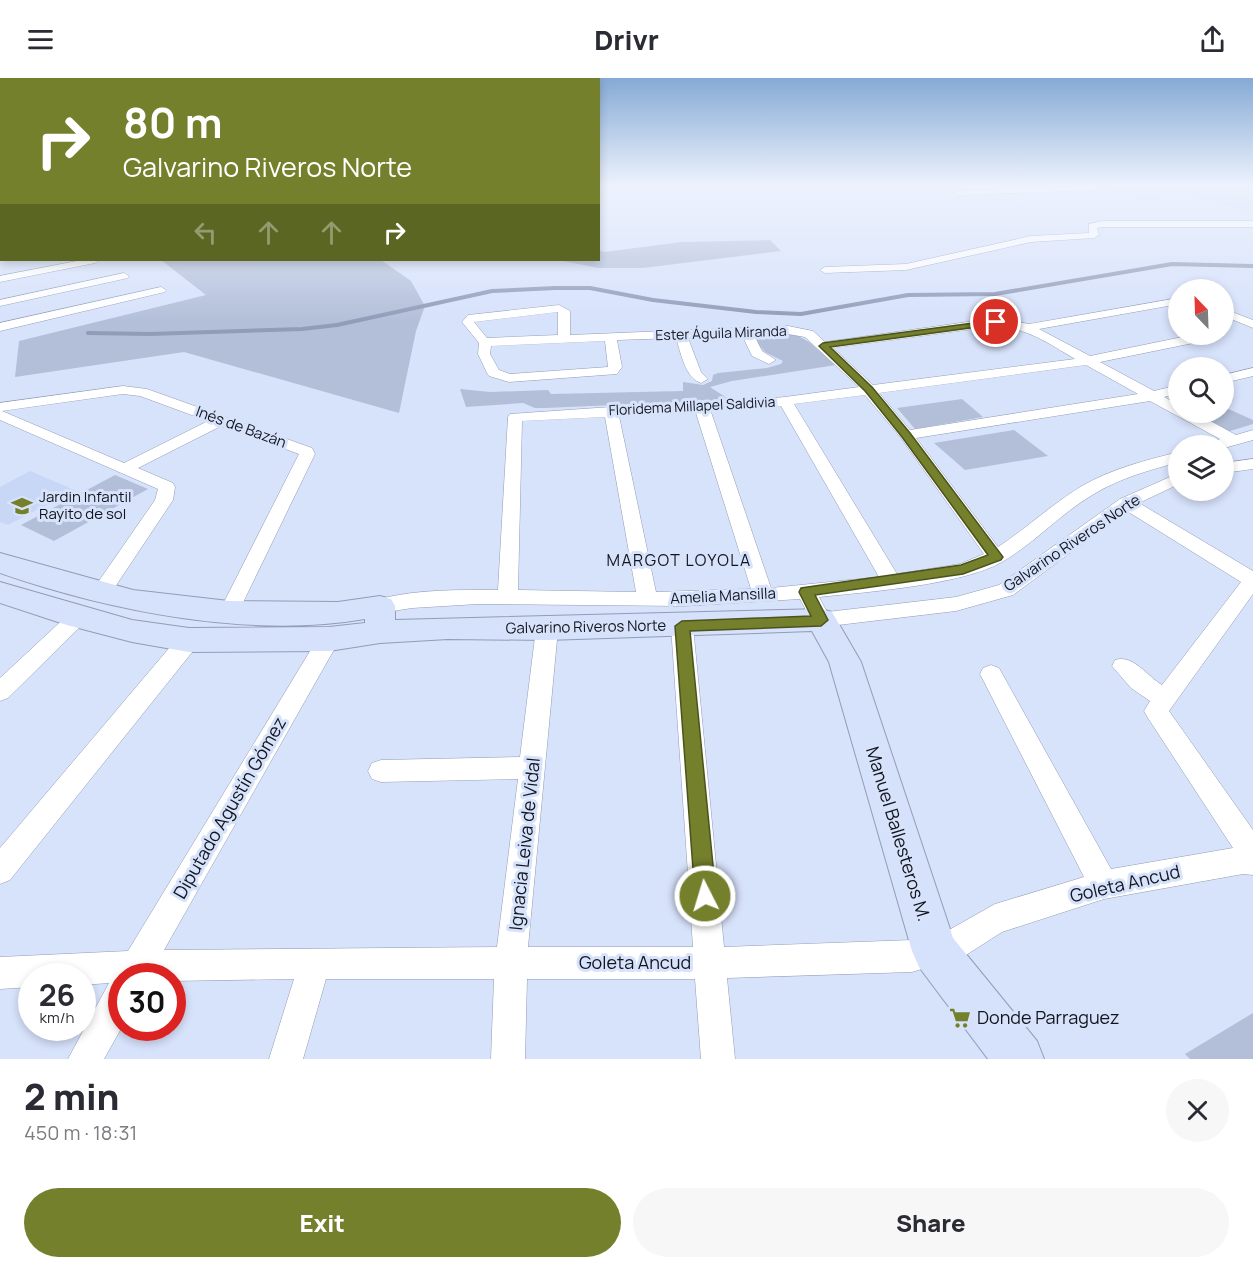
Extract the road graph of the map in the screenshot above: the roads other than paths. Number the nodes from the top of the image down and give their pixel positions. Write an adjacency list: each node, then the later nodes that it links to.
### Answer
1 (1093, 231): 5 (street)
2 (38, 261): 4 (street)
3 (90, 261): 4 (street)
4 (70, 265): 7 (street)
5 (825, 270)
6 (124, 276): 9 (street)
7 (0, 279)
8 (161, 290): 13 (street)
9 (0, 303)
10 (1168, 303): 14 (street)
11 (1234, 317): 12 (street)
12 (1253, 326): 16 (street)
13 (0, 327)
14 (1031, 329): 22 (street); 24 (street)
15 (746, 331): 17 (street, Ester Águila Miranda); 22 (street, Ester Águila Miranda); 23 (street)
16 (1234, 331)
17 (681, 334): 18 (street, Ester Águila Miranda); 27 (street)
18 (610, 336): 19 (street, Ester Águila Miranda); 20 (street)
19 (564, 338): 20 (street, Ester Águila Miranda); 20 (street)
20 (485, 342)
21 (1168, 344): 24 (street, Floridema Millapel Saldivia)
22 (823, 346): 28 (street, Ester Águila Miranda)
23 (769, 360)
24 (1086, 361): 28 (street, Floridema Millapel Saldivia); 30 (street)
25 (1253, 372): 26 (street)
26 (1234, 377)
27 (701, 379)
28 (869, 389): 31 (street, Floridema Millapel Saldivia); 39 (street, Ester Águila Miranda)
29 (1168, 392): 30 (street)
30 (1152, 396): 32 (street); 39 (street)
31 (785, 401): 34 (street, Floridema Millapel Saldivia); 51 (street)
32 (1168, 405)
33 (0, 407): 37 (street, Inés de Bazán)
34 (702, 408): 35 (street, Floridema Millapel Saldivia); 53 (street)
35 (611, 411): 54 (street, Floridema Millapel Saldivia); 55 (street)
36 (0, 415): 46 (street)
37 (221, 420): 46 (street); 57 (street, Inés de Bazán)
38 (1201, 423): 40 (street)
39 (906, 435): 49 (street, Ester Águila Miranda)
40 (1224, 435)
41 (1253, 435): 42 (street)
42 (1234, 440)
43 (1168, 460): 49 (street, Amelia Mansilla)
44 (1253, 464): 45 (street)
45 (1234, 467)
46 (124, 469): 52 (street)
47 (1168, 483): 48 (street, Galvarino Riveros Norte)
48 (1126, 503): 56 (street, Galvarino Riveros Norte); 67 (street)
49 (996, 557): 51 (street, Amelia Mansilla)
50 (3, 574): 52 (street); 58 (street, Galvarino Riveros Norte)
51 (891, 581): 56 (street, Amelia Mansilla)
52 (102, 591): 57 (street)
53 (763, 594): 55 (street, Amelia Mansilla); 56 (street, Amelia Mansilla)
54 (508, 598): 55 (street, Amelia Mansilla); 59 (street, Amelia Mansilla)
55 (647, 599)
56 (813, 606): 60 (street, Galvarino Riveros Norte); 74 (street, Manuel Ballesteros M.)
57 (229, 612): 59 (street)
58 (78, 617): 63 (street, Galvarino Riveros Norte); 66 (street)
59 (380, 619): 61 (street, Galvarino Riveros Norte); 62 (street, Galvarino Riveros Norte)
60 (682, 626): 61 (street, Galvarino Riveros Norte); 78 (street)
61 (548, 629): 68 (street, Ignacia Leiva de Vidal)
62 (329, 639): 63 (street, Galvarino Riveros Norte); 76 (street, Diputado Agustín Gómez)
63 (189, 640): 72 (street)
64 (1123, 666): 67 (street)
65 (991, 674): 73 (street)
66 (0, 692)
67 (1161, 705): 70 (street)
68 (533, 768): 69 (street); 75 (street, Ignacia Leiva de Vidal)
69 (381, 771)
70 (1253, 854)
71 (1253, 861): 73 (street, Goleta Ancud)
72 (0, 870)
73 (1104, 885): 74 (street, Goleta Ancud)
74 (935, 951): 78 (street, Goleta Ancud); 87 (street, Manuel Ballesteros M.)
75 (512, 962): 77 (street, Goleta Ancud); 78 (street, Goleta Ancud); 85 (street, Ignacia Leiva de Vidal)
76 (138, 963)
77 (315, 963): 80 (street, Goleta Ancud); 84 (street)
78 (711, 963): 86 (street)
79 (0, 973): 81 (street, Goleta Ancud)
80 (186, 974)
81 (108, 978)
82 (108, 1017): 83 (street, Diputado Agustín Gómez)
83 (85, 1059)
84 (286, 1059)
85 (508, 1059)
86 (718, 1059)
87 (1019, 1059)

